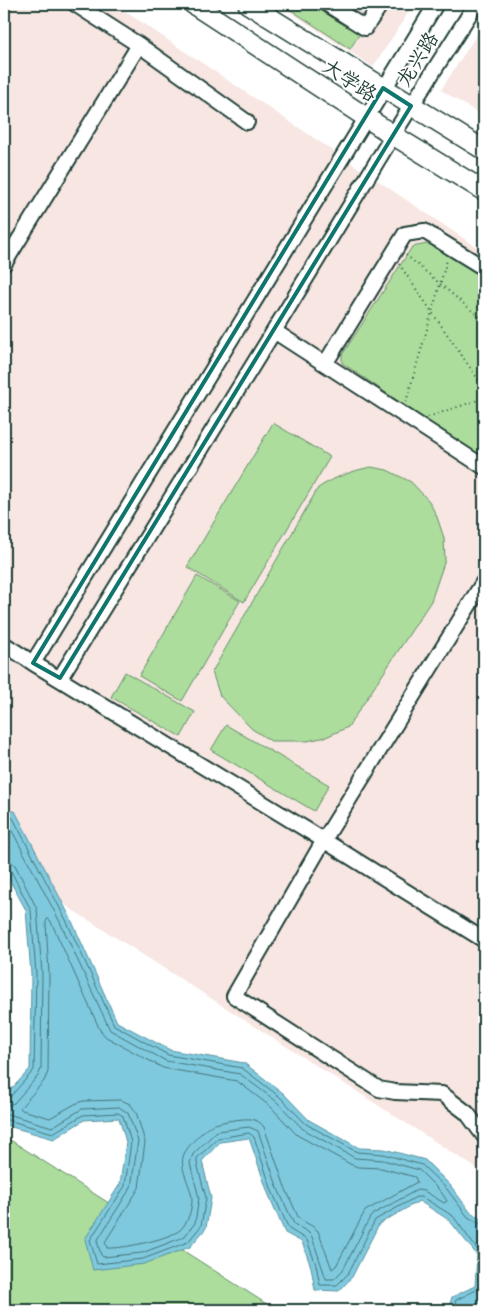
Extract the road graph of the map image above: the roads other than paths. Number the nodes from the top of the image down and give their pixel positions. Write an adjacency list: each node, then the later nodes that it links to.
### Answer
1 (75, 4): 8 (street)
2 (193, 4): 11 (main road, 大学路)
3 (248, 4): 9 (main road, 大学路)
4 (327, 4): 5 (street)
5 (381, 4)
6 (436, 4): 9 (street, 龙兴路)
7 (476, 4): 10 (street, 龙兴路)
8 (139, 46): 12 (street); 16 (street)
9 (384, 88): 10 (main road, 大学路); 11 (street, 龙兴路)
10 (411, 106): 13 (street, 龙兴路); 14 (main road, 大学路)
11 (365, 117): 13 (main road, 大学路); 23 (street, 龙兴路)
12 (247, 122)
13 (393, 135): 15 (main road, 大学路); 18 (street, 龙兴路)
14 (484, 150)
15 (484, 191)
16 (4, 264)
17 (484, 268): 19 (street)
18 (274, 331): 19 (street); 24 (street, 龙兴路)
19 (325, 364): 20 (street)
20 (484, 467)
21 (484, 581): 25 (street)
22 (4, 644): 23 (street)
23 (33, 663): 24 (street)
24 (60, 678): 25 (street)
25 (324, 840): 26 (street); 27 (street)
26 (484, 940)
27 (484, 1136)

